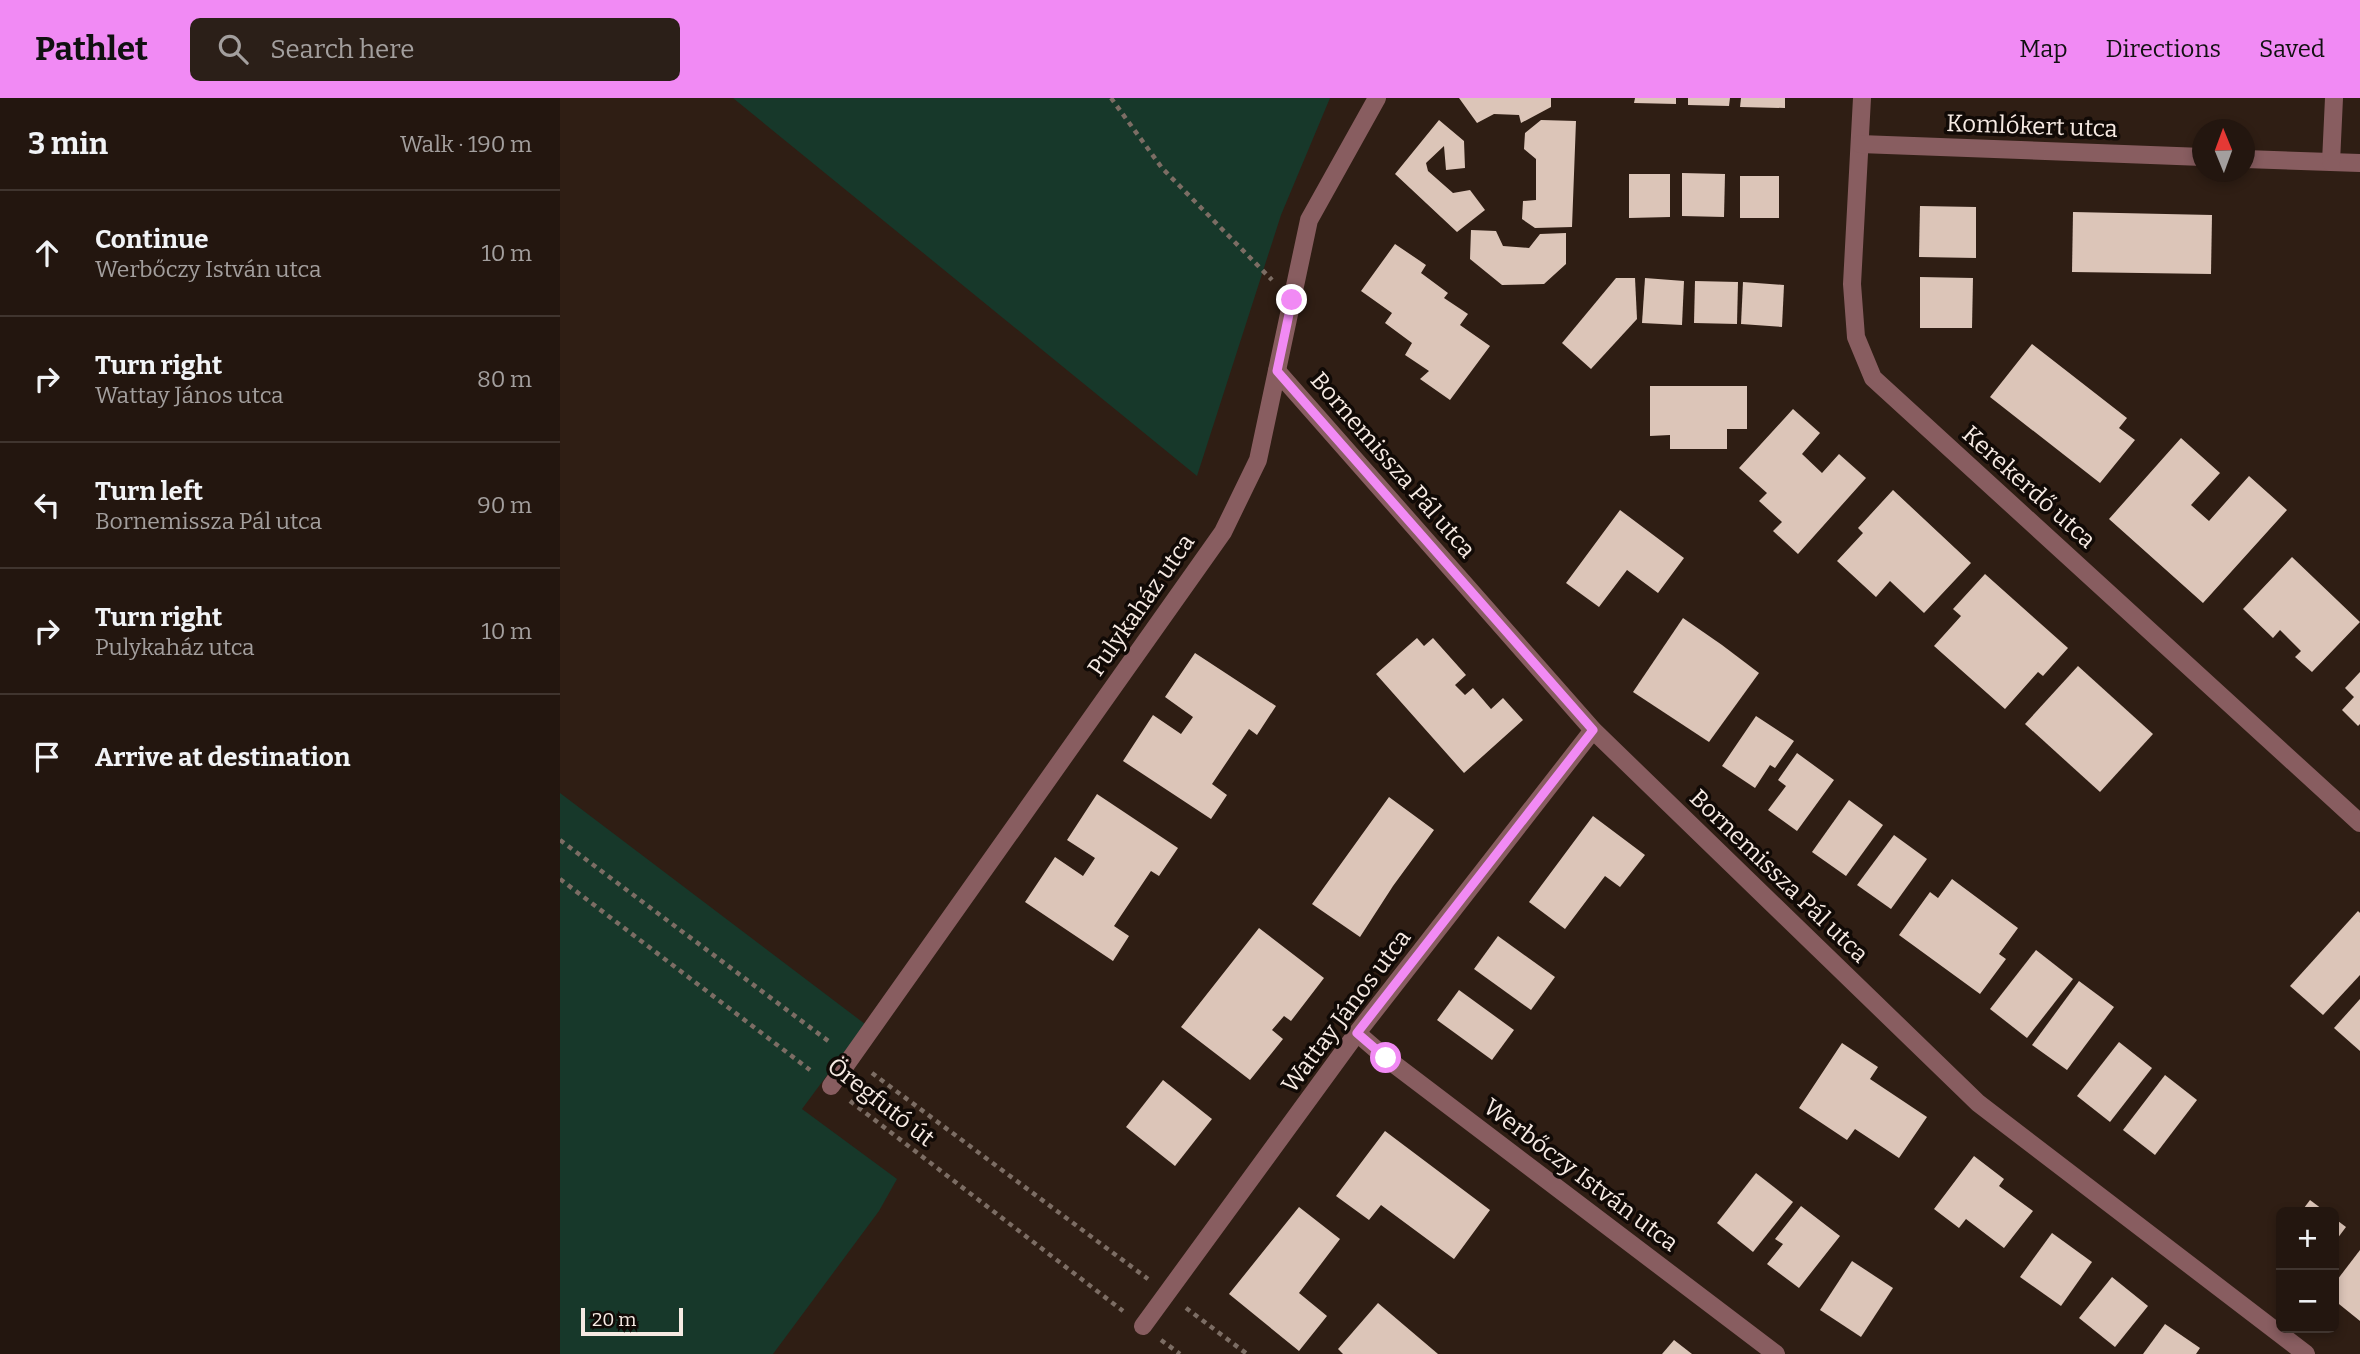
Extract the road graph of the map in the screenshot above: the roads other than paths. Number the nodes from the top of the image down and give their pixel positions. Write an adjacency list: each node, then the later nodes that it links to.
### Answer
1 (1377, 98): 9 (street, Pulykaház utca)
2 (1862, 98): 4 (street, Kerekerdő utca)
3 (2334, 98): 7 (street)
4 (1860, 144): 5 (street, Komlókert utca); 11 (street, Kerekerdő utca)
5 (2192, 157)
6 (2255, 159): 7 (street)
7 (2331, 162): 8 (street)
8 (2360, 163)
9 (1277, 371): 10 (street, Bornemissza Pál utca); 13 (street, Pulykaház utca)
10 (1593, 730): 12 (street, Wattay János utca); 16 (street, Bornemissza Pál utca)
11 (2360, 823)
12 (1357, 1033): 14 (street, Wattay János utca); 15 (street, Werbőczy István utca)
13 (831, 1086)
14 (1143, 1326)
15 (1776, 1354)
16 (2306, 1354)

